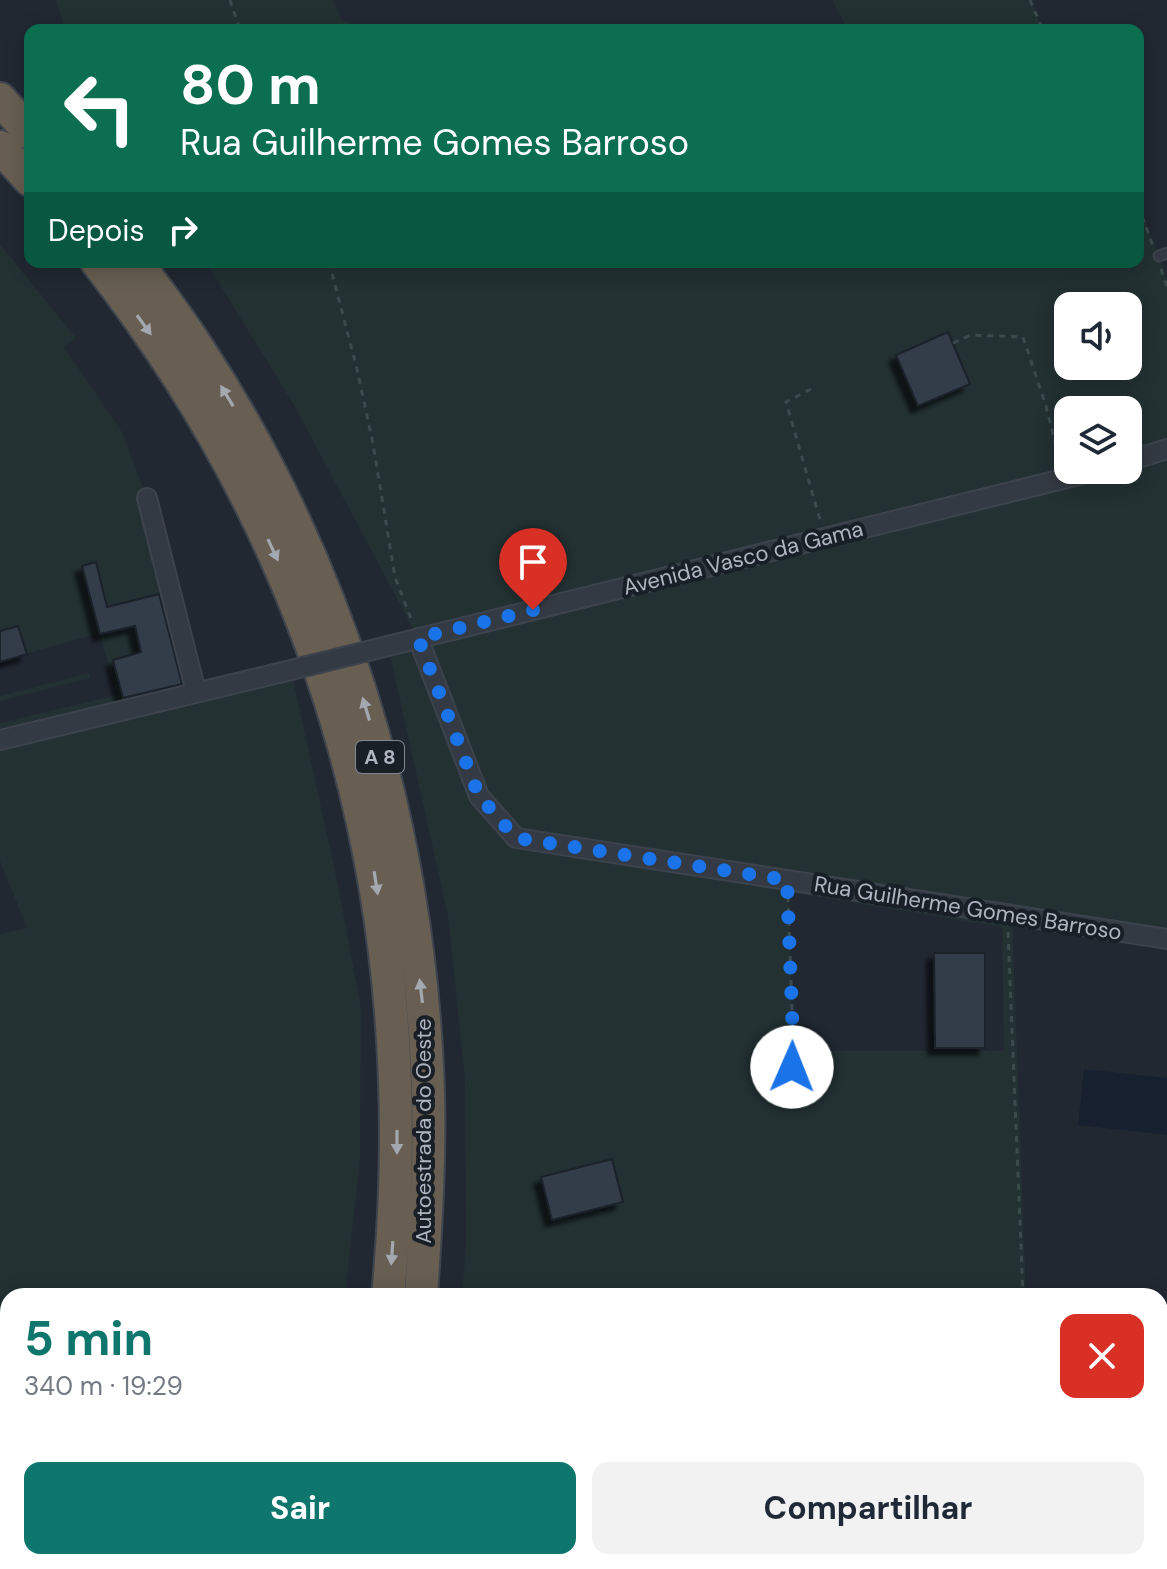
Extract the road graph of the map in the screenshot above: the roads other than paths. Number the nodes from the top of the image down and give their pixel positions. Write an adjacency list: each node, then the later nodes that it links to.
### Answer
1 (0, 99): 2 (highway)
2 (24, 126)
3 (0, 147): 4 (highway)
4 (24, 173)
5 (101, 268): 15 (highway, Autoestrada do Oeste / A 8, one-way to 15)
6 (140, 268): 16 (highway, Autoestrada do Oeste / A 8, one-way to 6)
7 (1167, 449): 8 (street)
8 (1142, 457)
9 (1054, 481): 11 (street, Avenida Vasco da Gama)
10 (147, 498): 12 (street)
11 (418, 638): 12 (street, Avenida Vasco da Gama, bridge); 14 (street, Rua Guilherme Gomes Barroso)
12 (196, 692): 13 (street)
13 (0, 740)
14 (1167, 939)
15 (389, 1288)
16 (421, 1288)

